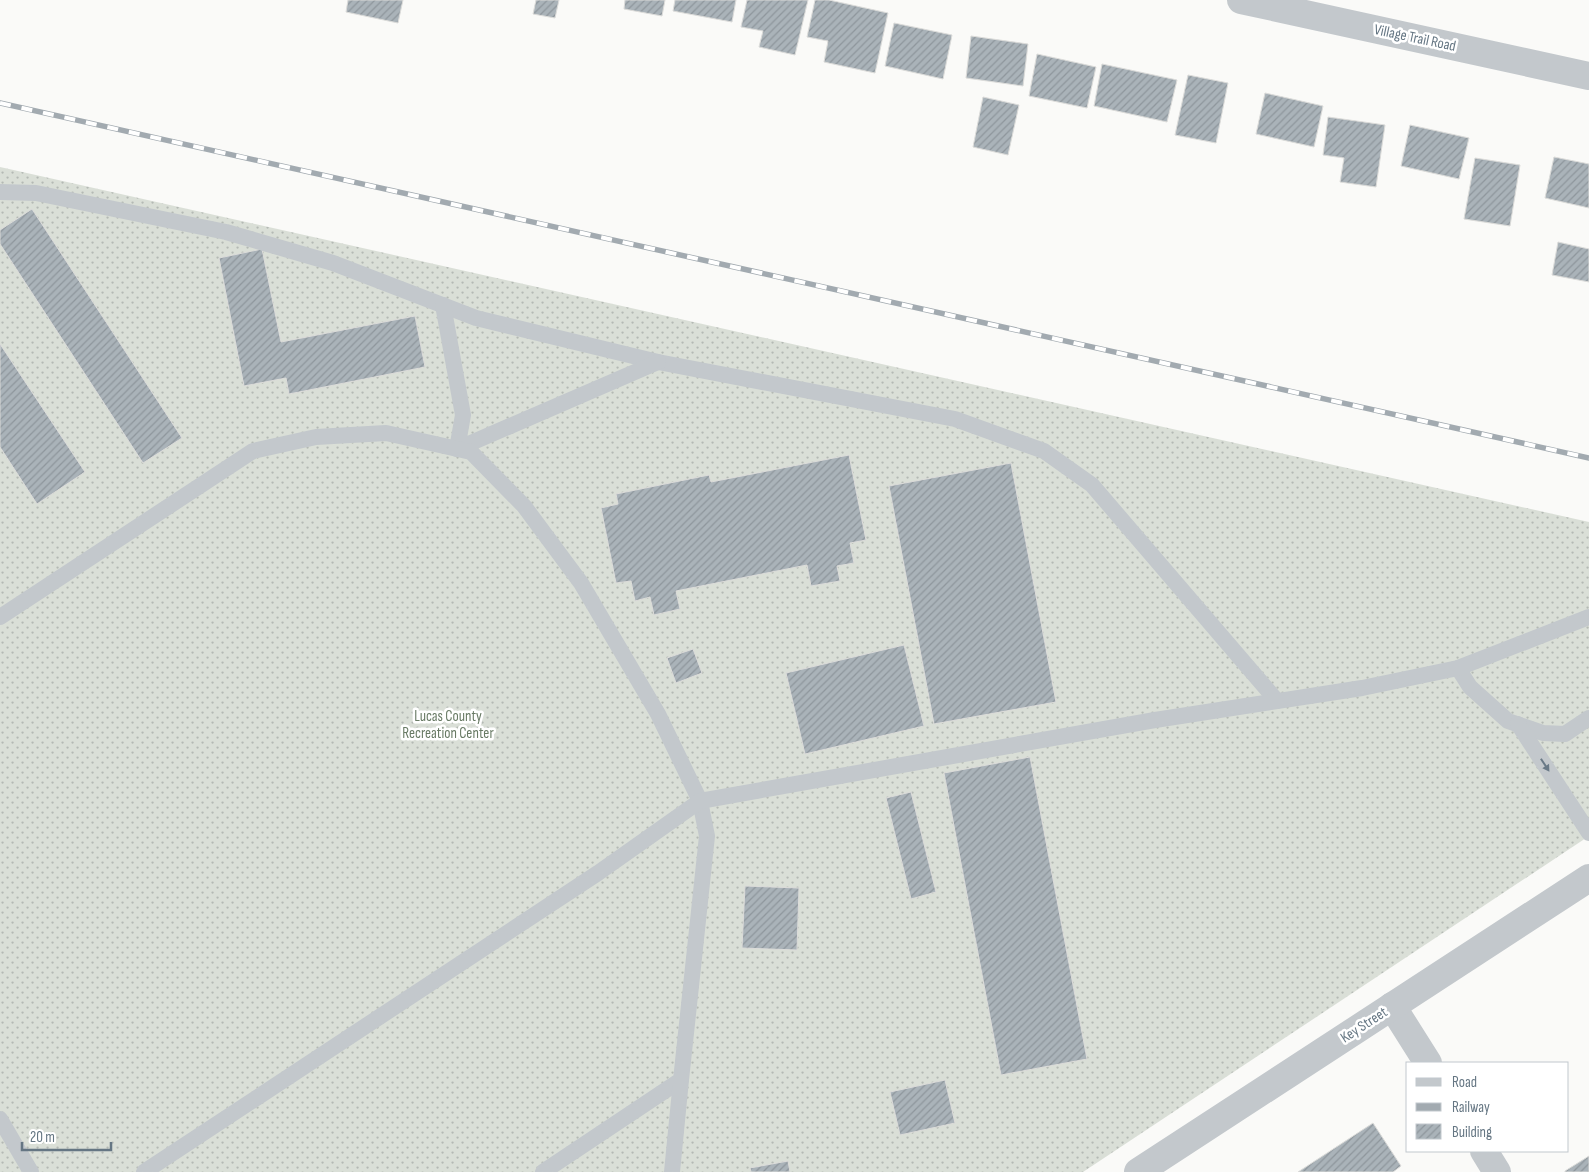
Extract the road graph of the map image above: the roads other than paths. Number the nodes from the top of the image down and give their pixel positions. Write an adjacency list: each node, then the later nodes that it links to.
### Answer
1 (1244, 0): 2 (street, Village Trail Road)
2 (1589, 76)
3 (0, 192): 4 (lane)
4 (443, 305): 5 (lane); 6 (lane)
5 (658, 362): 6 (lane); 10 (lane)
6 (457, 449): 7 (lane); 13 (lane)
7 (0, 617)
8 (1589, 617): 9 (lane)
9 (1458, 668): 10 (lane); 12 (lane)
10 (1277, 701): 13 (lane)
11 (1589, 718): 12 (lane)
12 (1518, 724): 14 (lane, one-way to 14)
13 (700, 801): 18 (lane); 22 (lane)
14 (1589, 833)
15 (1589, 878): 16 (street, Key Street)
16 (1392, 1006): 17 (street); 25 (street, Key Street)
17 (1427, 1062)
18 (681, 1080): 23 (lane); 24 (lane)
19 (0, 1119): 21 (lane)
20 (1485, 1152): 26 (street)
21 (30, 1172)
22 (144, 1172)
23 (543, 1172)
24 (672, 1172)
25 (1138, 1172)
26 (1497, 1172)

